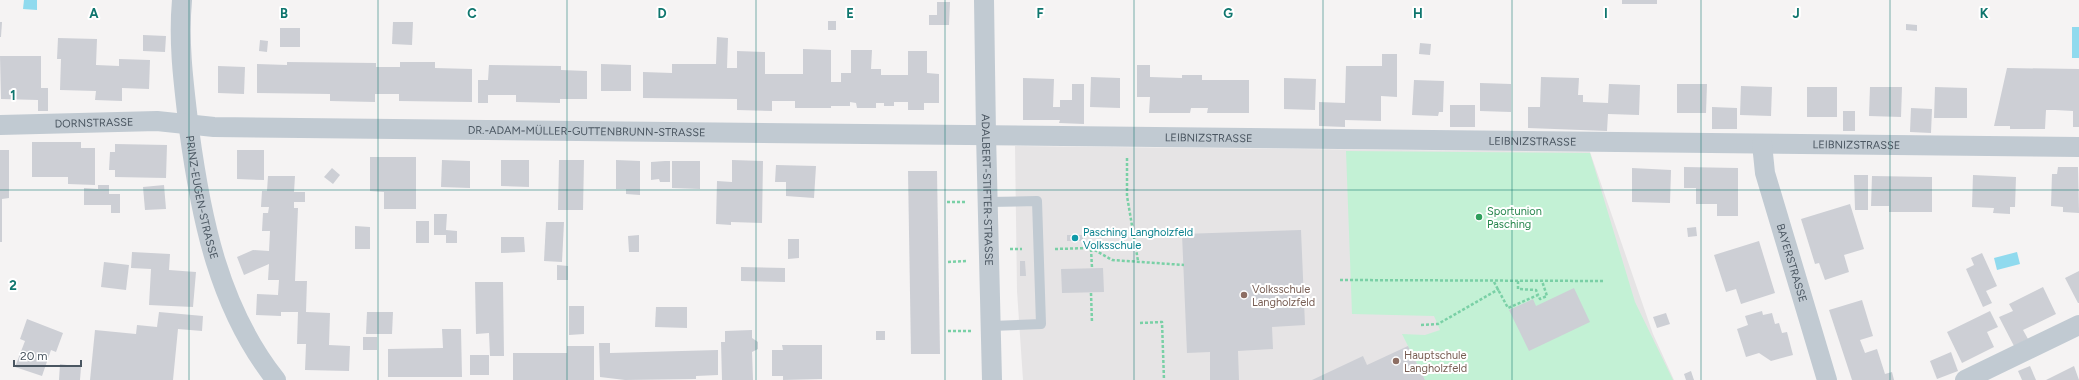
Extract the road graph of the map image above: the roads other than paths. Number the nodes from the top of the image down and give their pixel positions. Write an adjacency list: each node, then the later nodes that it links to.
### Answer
1 (182, 0): 3 (street, PRINZ-EUGEN-STRASSE)
2 (984, 0): 5 (street, ADALBERT-STIFTER-STRASSE)
3 (189, 124): 4 (street, DORNSTRASSE); 5 (street, DR.-ADAM-MÜLLER-GUTTENBRUNN-STRASSE); 11 (street, PRINZ-EUGEN-STRASSE)
4 (0, 125)
5 (986, 134): 6 (street, LEIBNIZSTRASSE); 8 (street, ADALBERT-STIFTER-STRASSE)
6 (1762, 144): 7 (street, LEIBNIZSTRASSE); 13 (street, BAYERSTRASSE)
7 (2079, 147)
8 (978, 202): 10 (street, ADALBERT-STIFTER-STRASSE); 10 (lane)
9 (2079, 325): 14 (street)
10 (991, 326): 12 (street, ADALBERT-STIFTER-STRASSE)
11 (276, 380)
12 (992, 380)
13 (1827, 380)
14 (1965, 380)

